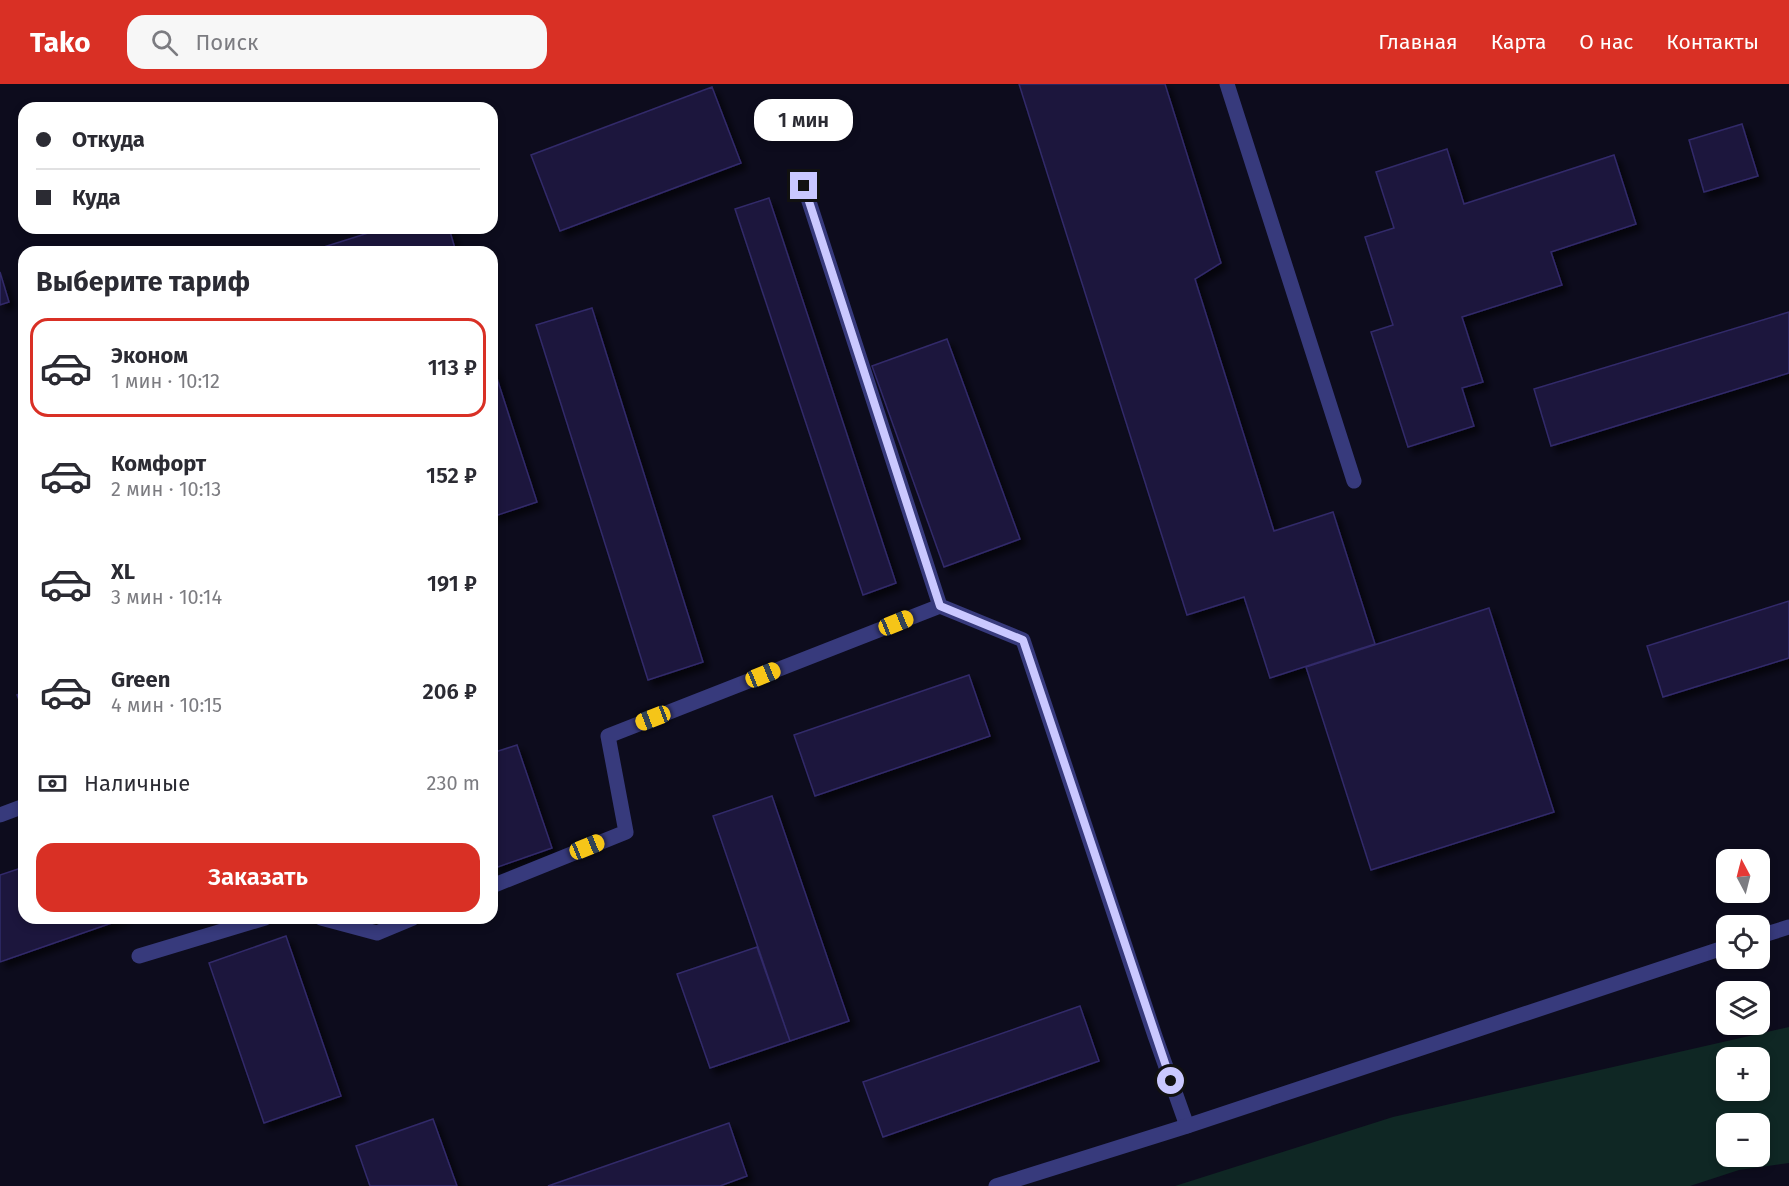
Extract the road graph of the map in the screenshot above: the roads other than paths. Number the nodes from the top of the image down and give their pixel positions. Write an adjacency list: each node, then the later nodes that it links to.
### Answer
1 (1227, 84): 3 (street)
2 (804, 186): 4 (street)
3 (1354, 481)
4 (940, 606): 7 (street); 15 (street)
5 (18, 808): 6 (street)
6 (0, 815)
7 (498, 884)
8 (245, 924): 14 (street)
9 (343, 924): 10 (street)
10 (399, 924)
11 (1789, 927): 12 (street)
12 (1770, 933)
13 (1716, 950): 15 (street)
14 (139, 956)
15 (1187, 1126): 16 (street)
16 (996, 1186)

